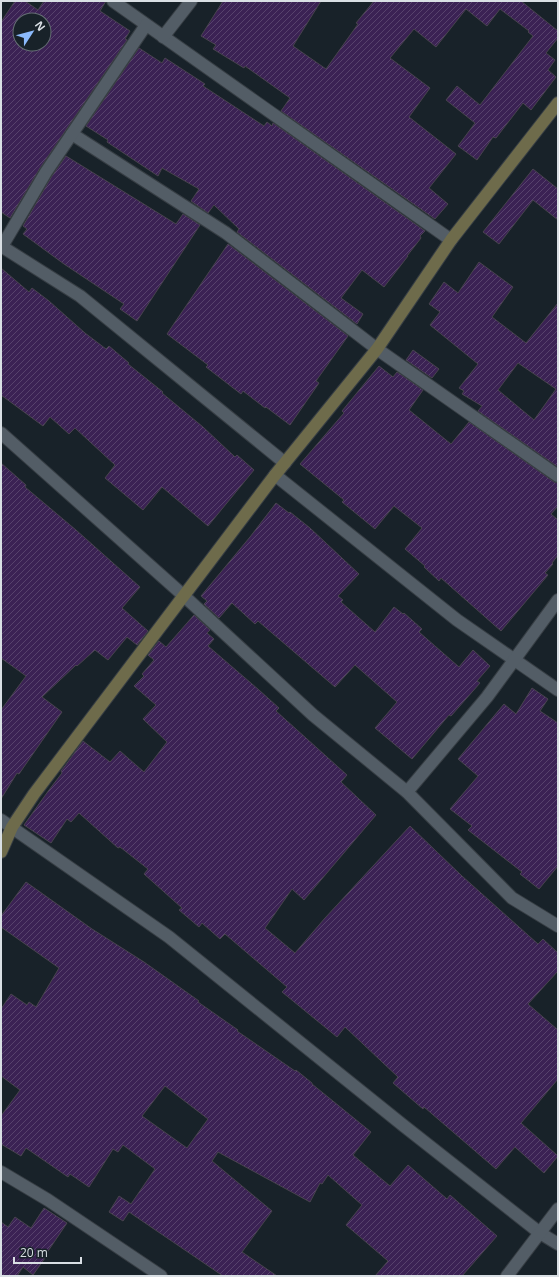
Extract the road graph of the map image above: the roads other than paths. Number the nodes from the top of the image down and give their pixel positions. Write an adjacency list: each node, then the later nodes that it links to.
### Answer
1 (113, 1): 3 (street)
2 (191, 1): 4 (street)
3 (146, 25): 4 (street); 6 (street)
4 (163, 37): 7 (street)
5 (558, 103): 7 (main road)
6 (72, 134): 8 (street); 9 (street)
7 (451, 240): 9 (main road)
8 (1, 246): 11 (street)
9 (377, 349): 11 (main road); 13 (street)
10 (1, 433): 14 (street)
11 (285, 463): 12 (main road)
12 (275, 475): 14 (main road); 16 (street)
13 (558, 476)
14 (183, 594): 18 (street); 20 (main road)
15 (558, 600): 16 (street)
16 (515, 660): 17 (street); 18 (street)
17 (558, 690)
18 (407, 792): 22 (street)
19 (1, 820): 20 (street)
20 (12, 827): 21 (main road); 25 (street)
21 (1, 852)
22 (558, 926)
23 (1, 1172): 27 (street)
24 (558, 1209): 25 (street)
25 (540, 1232): 26 (street); 28 (street)
26 (558, 1244)
27 (161, 1276)
28 (507, 1276)

